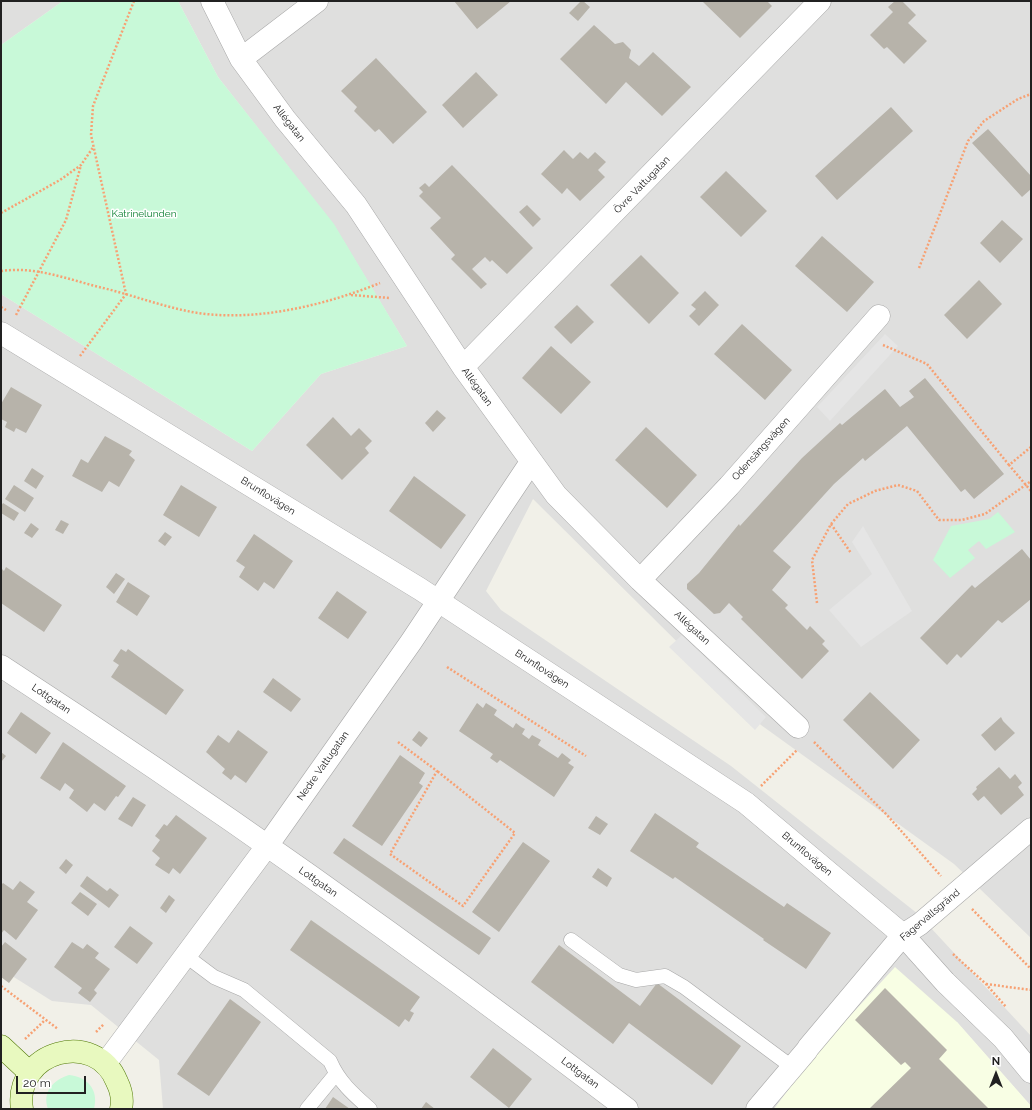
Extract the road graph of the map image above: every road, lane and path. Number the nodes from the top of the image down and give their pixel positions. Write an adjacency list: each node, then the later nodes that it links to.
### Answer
1 (134, 1): 7 (path)
2 (212, 1): 5 (street, Allégatan)
3 (317, 1): 5 (street)
4 (820, 1): 21 (street, Övre Vattugatan)
5 (241, 59): 13 (street, Allégatan)
6 (1031, 94): 10 (path)
7 (94, 146): 8 (path); 14 (path)
8 (81, 165): 9 (path); 12 (path)
9 (1, 213)
10 (919, 268)
11 (1, 271): 12 (path)
12 (40, 271): 14 (path); 17 (path)
13 (401, 274): 15 (path); 16 (street, Allégatan)
14 (126, 294): 15 (path); 22 (path)
15 (349, 295): 16 (path)
16 (417, 299): 21 (street, Allégatan)
17 (15, 316)
18 (879, 316): 19 (street, Odensängsvägen)
19 (862, 336): 25 (path); 31 (street, Odensängsvägen)
20 (4, 341): 22 (street, Brunflovägen)
21 (462, 368): 24 (street, Allégatan)
22 (66, 372): 32 (street, Brunflovägen)
23 (1031, 447): 25 (path)
24 (531, 462): 31 (street, Allégatan); 32 (street, Nedre Vattugatan)
25 (1009, 465): 27 (path)
26 (1031, 481): 27 (path)
27 (1025, 484): 28 (path); 29 (path)
28 (1031, 491)
29 (831, 524): 30 (path); 33 (path)
30 (851, 553)
31 (640, 580): 36 (street, Allégatan)
32 (438, 601): 40 (street, Brunflovägen); 42 (street, Nedre Vattugatan)
33 (817, 603)
34 (1, 666): 42 (street, Lottgatan)
35 (447, 667): 38 (path)
36 (804, 732): 40 (path); 43 (path)
37 (398, 742): 39 (path)
38 (586, 756)
39 (437, 771): 39 (path)
40 (746, 802): 44 (street, Brunflovägen)
41 (1031, 829): 43 (street, Fagervallsgränd)
42 (268, 846): 46 (street, Nedre Vattugatan); 60 (street, Lottgatan)
43 (956, 893): 44 (street, Fagervallsgränd); 47 (path)
44 (903, 935): 52 (street, Fagervallsgränd); 53 (street, Brunflovägen)
45 (571, 940): 52 (lane)
46 (186, 956): 51 (street, Nedre Vattugatan); 55 (lane)
47 (1031, 969)
48 (979, 984): 49 (path)
49 (1031, 990)
50 (1, 1046): 54 (main road)
51 (106, 1064): 54 (main road); 57 (main road)
52 (792, 1067): 61 (street, Fagervallsgränd)
53 (1031, 1072)
54 (30, 1073): 56 (main road)
55 (335, 1075): 58 (lane); 59 (lane)
56 (22, 1109)
57 (121, 1109)
58 (307, 1109)
59 (370, 1109)
60 (627, 1109)
61 (757, 1109)

